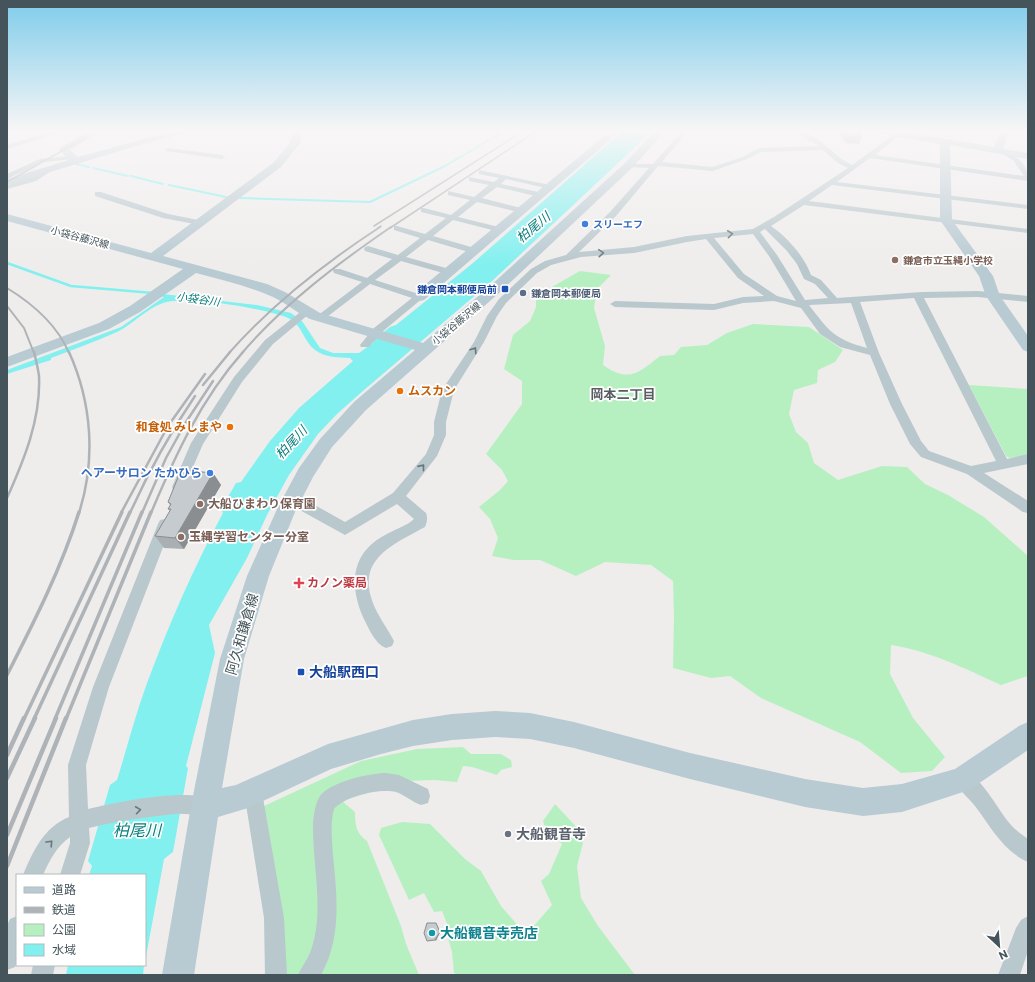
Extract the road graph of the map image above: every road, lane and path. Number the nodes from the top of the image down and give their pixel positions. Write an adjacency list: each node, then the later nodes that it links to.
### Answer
1 (28, 176): 14 (main road)
2 (38, 176): 17 (street)
3 (263, 176): 31 (main road)
4 (500, 176): 11 (street)
5 (563, 176): 18 (main road)
6 (617, 176): 51 (main road, 小袋谷藤沢線)
7 (646, 176): 41 (street)
8 (841, 176): 15 (street)
9 (946, 176): 22 (main road)
10 (1012, 176): 12 (street)
11 (505, 177): 16 (street); 18 (street)
12 (1028, 178)
13 (472, 179): 16 (street)
14 (7, 182)
15 (830, 183): 22 (street); 24 (street)
16 (495, 184): 21 (street); 23 (street)
17 (7, 187)
18 (550, 187): 21 (main road)
19 (451, 193): 23 (street)
20 (98, 194): 31 (street)
21 (540, 195): 27 (main road)
22 (946, 198): 25 (street); 30 (main road)
23 (475, 200): 27 (street); 29 (street)
24 (802, 202): 30 (street); 32 (street)
25 (1028, 207)
26 (424, 210): 29 (street)
27 (522, 211): 34 (main road)
28 (7, 217): 42 (main road, 小袋谷藤沢線)
29 (451, 218): 34 (street); 37 (street)
30 (946, 220): 35 (street); 49 (main road)
31 (200, 223): 42 (main road)
32 (766, 226): 36 (street); 55 (street)
33 (397, 228): 37 (street)
34 (500, 230): 40 (main road)
35 (1028, 230)
36 (756, 231): 38 (street, one-way to 36); 58 (street)
37 (426, 236): 40 (street); 43 (street)
38 (708, 236): 41 (street, one-way to 38); 52 (street)
39 (368, 249): 43 (street)
40 (475, 251): 46 (main road)
41 (570, 256): 56 (street)
42 (153, 257): 44 (main road, 小袋谷藤沢線)
43 (398, 258): 46 (street); 47 (street)
44 (194, 268): 59 (main road, 小袋谷藤沢線); 66 (main road)
45 (337, 271): 47 (street)
46 (450, 272): 50 (main road)
47 (368, 281): 50 (street); 60 (street)
48 (918, 296): 49 (street); 53 (street); 68 (street)
49 (993, 296): 54 (street); 63 (main road)
50 (419, 298): 61 (street)
51 (486, 298): 56 (street); 64 (main road, 小袋谷藤沢線)
52 (774, 298): 57 (street); 58 (street)
53 (854, 299): 55 (street); 65 (street)
54 (1028, 299)
55 (834, 300): 58 (street)
56 (502, 301): 70 (street, one-way to 56)
57 (614, 304)
58 (803, 304): 65 (street)
59 (299, 317): 60 (main road, 小袋谷藤沢線); 79 (street)
60 (320, 318): 61 (main road, 小袋谷藤沢線)
61 (376, 334): 62 (street); 64 (main road, 小袋谷藤沢線)
62 (365, 345)
63 (1028, 347)
64 (426, 349): 71 (main road, 阿久和鎌倉線)
65 (874, 354): 69 (street)
66 (7, 362)
67 (1028, 459): 68 (street)
68 (1004, 464): 69 (street)
69 (971, 471): 72 (street)
70 (398, 497): 71 (street); 73 (street)
71 (292, 498): 78 (main road, 阿久和鎌倉線)
72 (1028, 508)
73 (386, 641)
74 (1028, 735): 75 (main road)
75 (963, 779): 76 (main road); 80 (street)
76 (253, 792): 78 (main road); 87 (street)
77 (421, 796): 88 (street)
78 (194, 805): 79 (street, one-way to 78); 86 (main road, 阿久和鎌倉線)
79 (80, 822): 81 (street, one-way to 79); 82 (street)
80 (1028, 852)
81 (33, 874)
82 (70, 874)
83 (1028, 927): 89 (street)
84 (16, 929): 85 (street)
85 (7, 959)
86 (178, 975)
87 (276, 975)
88 (309, 975)
89 (1009, 975)

